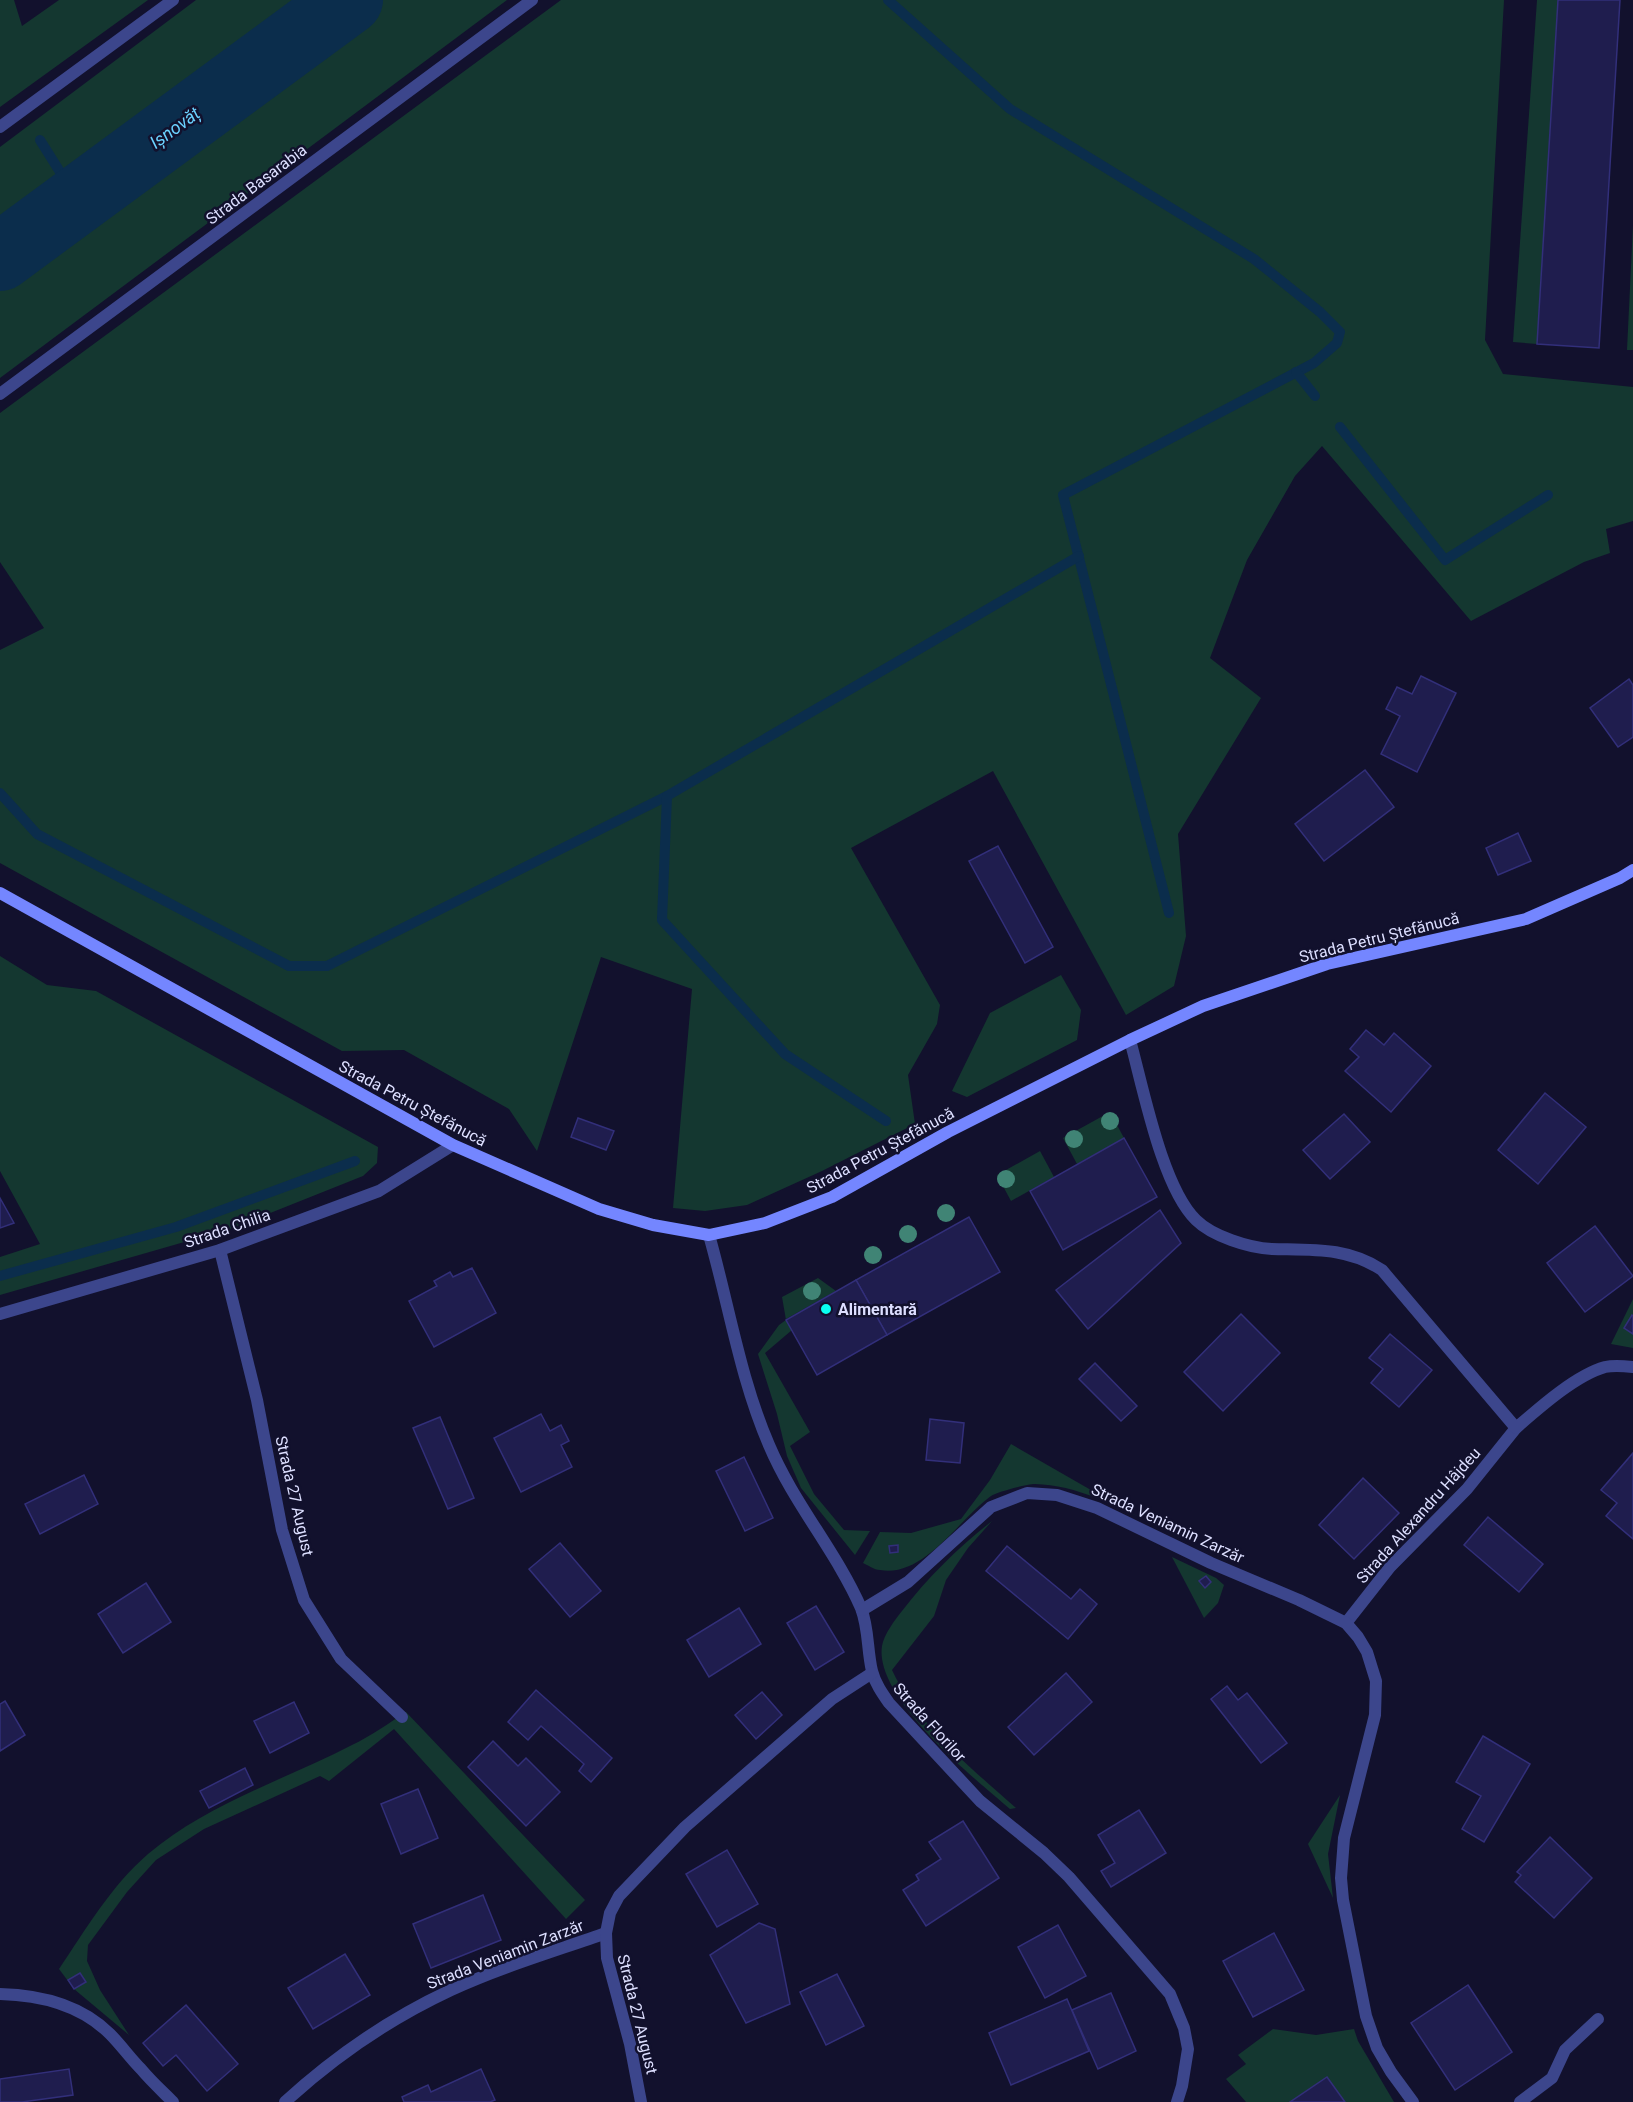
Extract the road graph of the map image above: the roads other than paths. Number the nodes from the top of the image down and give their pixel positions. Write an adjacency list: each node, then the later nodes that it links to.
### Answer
1 (173, 0): 3 (street)
2 (532, 0): 4 (street, Strada Basarabia)
3 (0, 128)
4 (0, 394)
5 (1633, 870): 7 (main road, Strada Petru Ștefănucă)
6 (0, 893): 8 (main road, Strada Petru Ștefănucă)
7 (1130, 1040): 9 (main road, Strada Petru Ștefănucă); 13 (street)
8 (453, 1145): 9 (main road, Strada Petru Ștefănucă); 10 (street, Strada Chilia)
9 (709, 1235): 14 (street, Strada Florilor)
10 (220, 1250): 11 (street, Strada Chilia); 17 (street, Strada 27 August)
11 (0, 1314)
12 (1633, 1366): 13 (street, Strada Alexandru Hâjdeu)
13 (1516, 1428): 15 (street, Strada Alexandru Hâjdeu)
14 (862, 1610): 15 (street, Strada Veniamin Zarzăr); 16 (street, Strada Florilor)
15 (1346, 1623): 25 (street)
16 (872, 1673): 18 (street, Strada Veniamin Zarzăr); 24 (street, Strada Florilor)
17 (402, 1717)
18 (606, 1933): 22 (street, Strada Veniamin Zarzăr); 23 (street, Strada 27 August)
19 (0, 1994): 21 (street)
20 (1598, 2019): 26 (street)
21 (174, 2102)
22 (285, 2102)
23 (641, 2102)
24 (1177, 2102)
25 (1413, 2102)
26 (1520, 2102)

